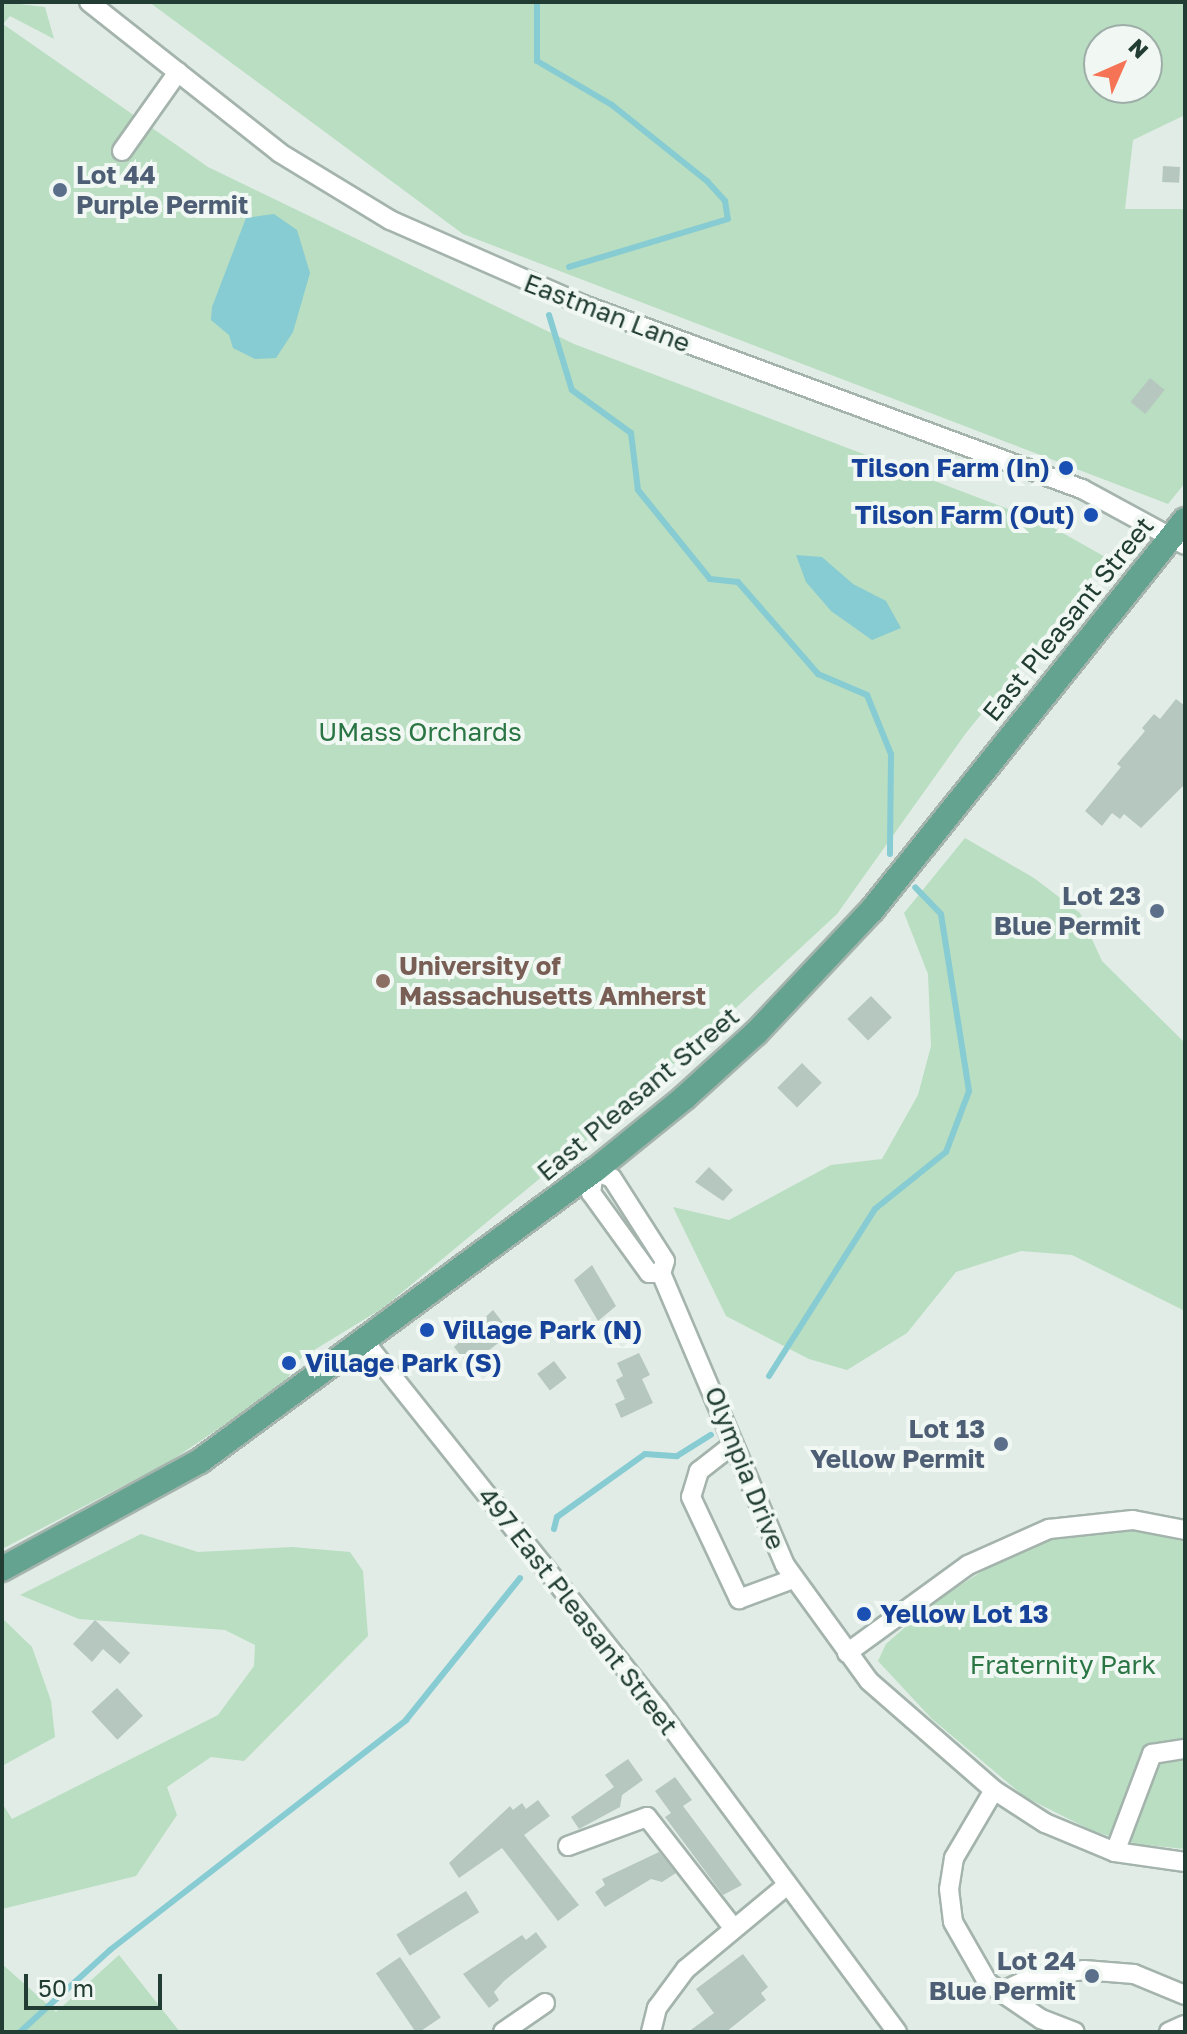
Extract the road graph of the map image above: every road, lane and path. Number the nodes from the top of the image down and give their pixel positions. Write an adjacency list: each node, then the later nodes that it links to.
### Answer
1 (89, 2): 2 (street, Eastman Lane)
2 (178, 72): 3 (street); 4 (street, Eastman Lane)
3 (122, 151)
4 (1181, 534): 5 (main road, East Pleasant Street)
5 (594, 1171): 6 (main road, East Pleasant Street); 7 (street, Olympia Drive)
6 (364, 1341): 9 (main road, East Pleasant Street); 17 (street, 497 East Pleasant Street)
7 (731, 1446): 10 (street, Olympia Drive); 10 (street)
8 (1185, 1530): 11 (street)
9 (2, 1569)
10 (793, 1579): 11 (street, Olympia Drive)
11 (847, 1653): 13 (street, Olympia Drive)
12 (1185, 1749): 15 (street)
13 (994, 1790): 15 (street, Olympia Drive); 19 (street)
14 (568, 1846): 18 (street)
15 (1115, 1852): 16 (street, Olympia Drive)
16 (1185, 1862)
17 (787, 1885): 18 (street); 26 (street, 497 East Pleasant Street)
18 (732, 1926): 25 (street)
19 (1001, 1992): 20 (street); 23 (street)
20 (1185, 1995)
21 (545, 2003): 24 (street)
22 (1185, 2025): 27 (street)
23 (1069, 2031)
24 (503, 2032)
25 (651, 2032)
26 (897, 2032)
27 (1169, 2032)

